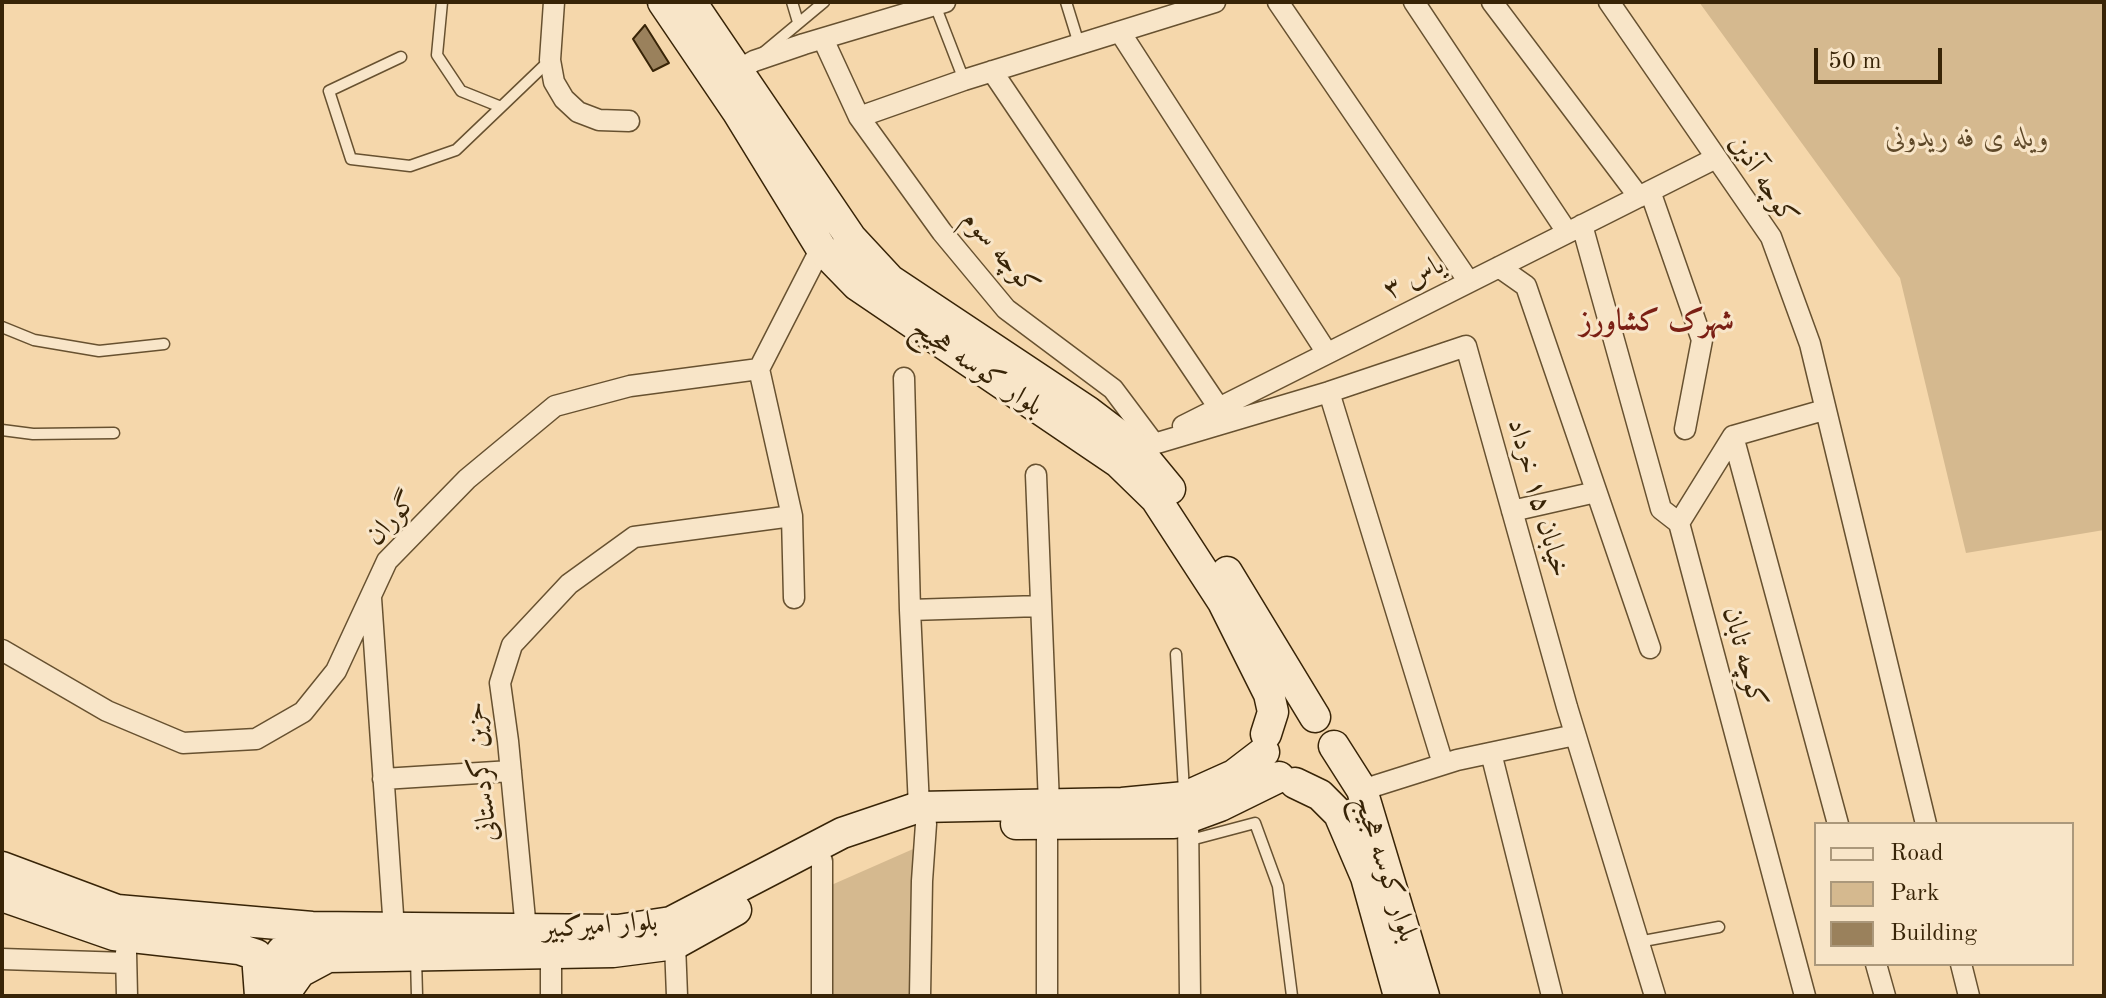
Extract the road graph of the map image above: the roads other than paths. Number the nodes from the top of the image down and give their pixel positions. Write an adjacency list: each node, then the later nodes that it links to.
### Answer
1 (442, 2): 25 (lane)
2 (554, 2): 21 (street)
3 (663, 2): 31 (street, بلوار کوسه هجیج)
4 (691, 2): 22 (street, بلوار کوسه هجیج)
5 (792, 2): 16 (lane)
6 (824, 2): 16 (lane)
7 (1066, 2): 19 (lane)
8 (1215, 2): 14 (street)
9 (1278, 2): 33 (street)
10 (1414, 2): 30 (street)
11 (1492, 2): 29 (street)
12 (1609, 2): 28 (street, کوچه آذین)
13 (940, 3): 15 (street); 24 (lane)
14 (1186, 6): 17 (street)
15 (896, 10): 18 (street)
16 (798, 22): 22 (lane)
17 (1120, 32): 19 (street); 36 (street)
18 (814, 42): 22 (street); 26 (street, کوچه سوم)
19 (1079, 44): 23 (street)
20 (401, 57): 25 (lane)
21 (550, 60): 25 (lane); 27 (street)
22 (746, 66): 31 (street, بلوار کوسه هجیج)
23 (992, 71): 24 (street); 40 (street)
24 (964, 80): 26 (street)
25 (501, 107)
26 (859, 117): 46 (street, کوچه سوم)
27 (629, 121)
28 (1716, 158): 29 (street, یاس ۳); 41 (street, کوچه آذین)
29 (1644, 194): 30 (street, یاس ۳); 42 (street)
30 (1575, 229): 32 (street, یاس ۳); 51 (street)
31 (833, 238): 37 (street); 46 (street, بلوار کوسه هجیج)
32 (1499, 267): 33 (street, یاس ۳); 48 (street)
33 (1469, 282): 36 (street, یاس ۳)
34 (2, 327): 35 (lane)
35 (164, 344)
36 (1327, 353): 40 (street, یاس ۳)
37 (759, 369): 50 (street); 52 (street, گوران)
38 (904, 378): 55 (street)
39 (1329, 392): 46 (street, خیابان ۱۵ خرداد); 49 (street, خیابان ۱۵ خرداد); 64 (street)
40 (1219, 408): 46 (street, یاس ۳)
41 (1824, 410): 45 (street); 72 (street, کوچه آذین)
42 (1685, 429)
43 (2, 430): 44 (lane)
44 (114, 433)
45 (1733, 436): 51 (street); 71 (street)
46 (1136, 451): 59 (street, بلوار کوسه هجیج); 63 (street, بلوار کوسه هجیج)
47 (1036, 475): 54 (street)
48 (1596, 492): 49 (street); 56 (street)
49 (1512, 511): 60 (street, خیابان ۱۵ خرداد)
50 (792, 516): 53 (street); 65 (street, حزین کردستانی)
51 (1679, 523): 102 (street, کوچه تابان)
52 (370, 596): 57 (street, گوران); 66 (street)
53 (794, 598)
54 (1040, 606): 55 (street); 68 (street)
55 (910, 610): 69 (street)
56 (1650, 648)
57 (2, 650)
58 (1176, 654): 70 (lane)
59 (1315, 717): 61 (street, بلوار کوسه هجیج); 63 (street)
60 (1575, 735): 62 (street); 81 (street, خیابان ۱۵ خرداد)
61 (1334, 746): 63 (street); 67 (street, بلوار کوسه هجیج)
62 (1491, 753): 64 (street); 100 (street)
63 (1276, 762): 70 (street, بلوار امیرکبیر); 98 (street, بلوار کوسه هجیج)
64 (1443, 764): 67 (street)
65 (511, 771): 66 (street); 79 (street, حزین کردستانی)
66 (383, 779): 78 (street)
67 (1362, 790): 99 (street, بلوار کوسه هجیج)
68 (1048, 814): 69 (street, بلوار امیرکبیر); 70 (street, بلوار امیرکبیر); 95 (street)
69 (923, 816): 73 (street, بلوار امیرکبیر); 80 (street, بلوار امیرکبیر); 94 (street)
70 (1187, 819): 96 (street); 97 (lane)
71 (1837, 822)
72 (1926, 822)
73 (822, 861): 80 (street, بلوار امیرکبیر); 93 (street)
74 (2, 867): 77 (street, بلوار امیرکبیر)
75 (2, 896): 82 (street)
76 (1719, 927): 81 (lane)
77 (341, 928): 78 (street, بلوار امیرکبیر); 88 (street)
78 (394, 929): 79 (street, بلوار امیرکبیر)
79 (526, 930): 80 (street, بلوار امیرکبیر)
80 (673, 933): 83 (street, بلوار امیرکبیر); 92 (street)
81 (1638, 942): 101 (street, خیابان ۱۵ خرداد)
82 (126, 950): 85 (street); 88 (street); 89 (street)
83 (551, 953): 84 (street, بلوار امیرکبیر); 91 (street)
84 (416, 956): 88 (street, بلوار امیرکبیر); 90 (lane)
85 (2, 959)
86 (1877, 966): 103 (street)
87 (1962, 966): 104 (street)
88 (268, 991)
89 (127, 996)
90 (417, 996)
91 (551, 996)
92 (677, 996)
93 (822, 996)
94 (920, 996)
95 (1047, 996)
96 (1190, 996)
97 (1292, 996)
98 (1399, 996)
99 (1424, 996)
100 (1552, 996)
101 (1655, 996)
102 (1805, 996)
103 (1885, 996)
104 (1969, 996)

